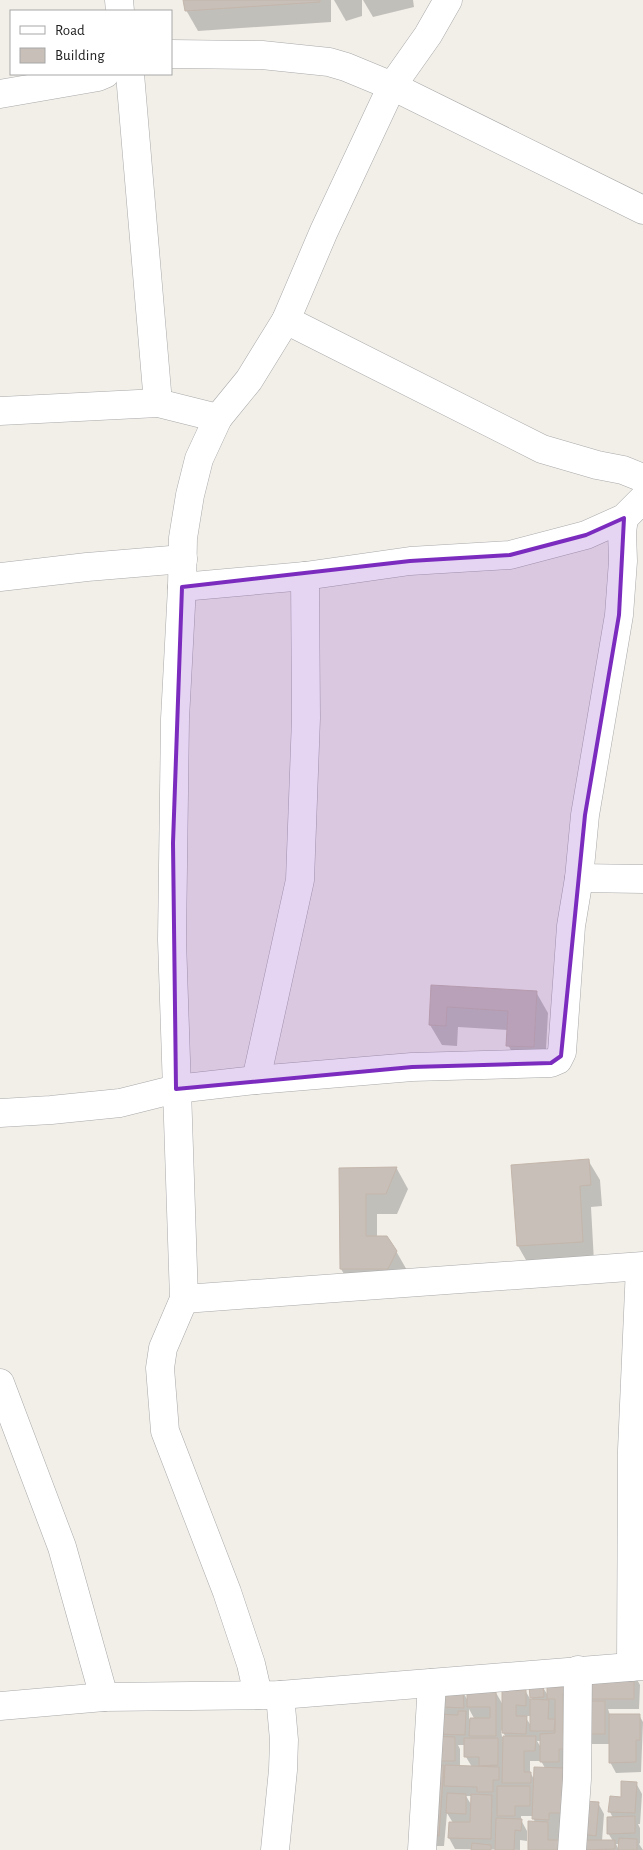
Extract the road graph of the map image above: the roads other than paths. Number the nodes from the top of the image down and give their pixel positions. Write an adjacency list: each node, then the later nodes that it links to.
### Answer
1 (448, 0): 5 (street)
2 (172, 54): 5 (street)
3 (103, 75): 6 (street)
4 (130, 75): 9 (street)
5 (392, 86): 7 (street); 8 (street)
6 (0, 94)
7 (643, 210)
8 (286, 320): 11 (street); 12 (street)
9 (158, 403): 10 (street); 11 (street)
10 (0, 410)
11 (218, 418): 15 (street)
12 (643, 478)
13 (643, 499): 14 (street)
14 (624, 518): 16 (street); 19 (street)
15 (183, 559): 17 (street); 18 (street)
16 (305, 576): 18 (street); 21 (street)
17 (0, 577)
18 (182, 587): 22 (street)
19 (579, 878): 20 (street); 21 (street)
20 (643, 879)
21 (256, 1080): 22 (street)
22 (176, 1089): 23 (street); 25 (street)
23 (0, 1113)
24 (641, 1267): 25 (street); 27 (street)
25 (184, 1299): 30 (street)
26 (0, 1384): 31 (street)
27 (637, 1667): 28 (street)
28 (578, 1670): 29 (street); 35 (street)
29 (432, 1683): 30 (street); 34 (street)
30 (269, 1695): 31 (street); 33 (street)
31 (104, 1697): 32 (street)
32 (0, 1706)
33 (275, 1850)
34 (422, 1850)
35 (572, 1850)

